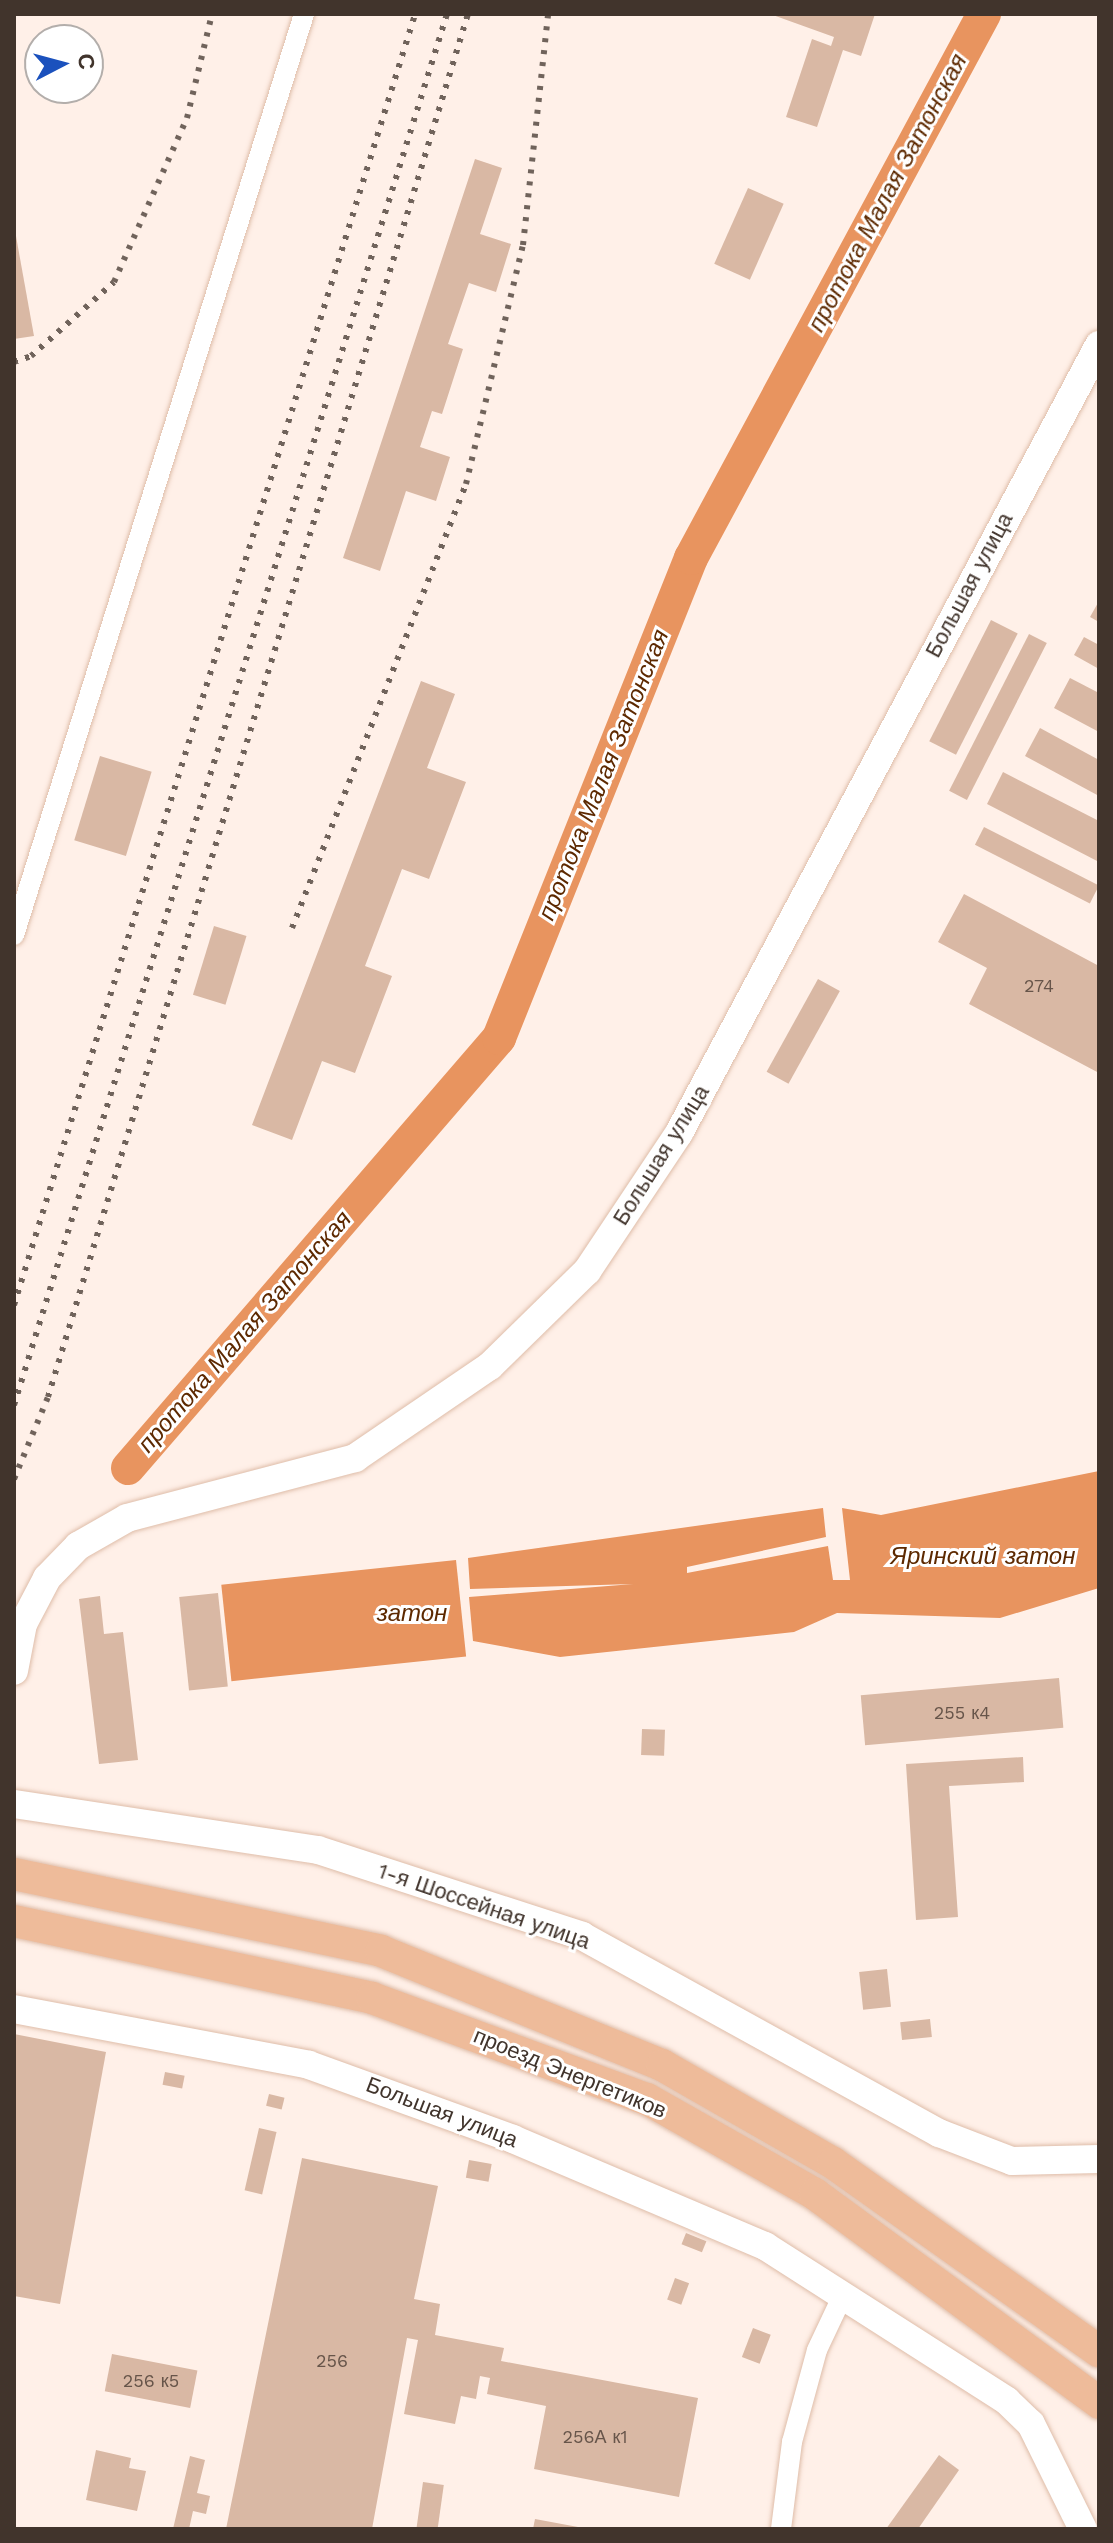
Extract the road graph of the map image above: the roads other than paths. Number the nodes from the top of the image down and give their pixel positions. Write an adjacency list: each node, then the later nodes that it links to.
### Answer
1 (304, 14): 3 (street)
2 (1099, 345): 4 (main road, Большая улица)
3 (14, 935)
4 (14, 1671)
5 (14, 1804): 9 (main road, 1-я Шоссейная улица)
6 (14, 1874): 11 (main road, проезд Энергетиков)
7 (14, 1921): 12 (main road, проезд Энергетиков)
8 (14, 2009): 10 (main road, Большая улица)
9 (1099, 2159)
10 (844, 2293): 13 (street); 14 (main road, Большая улица)
11 (1099, 2351)
12 (1099, 2403)
13 (781, 2529)
14 (1083, 2529)

